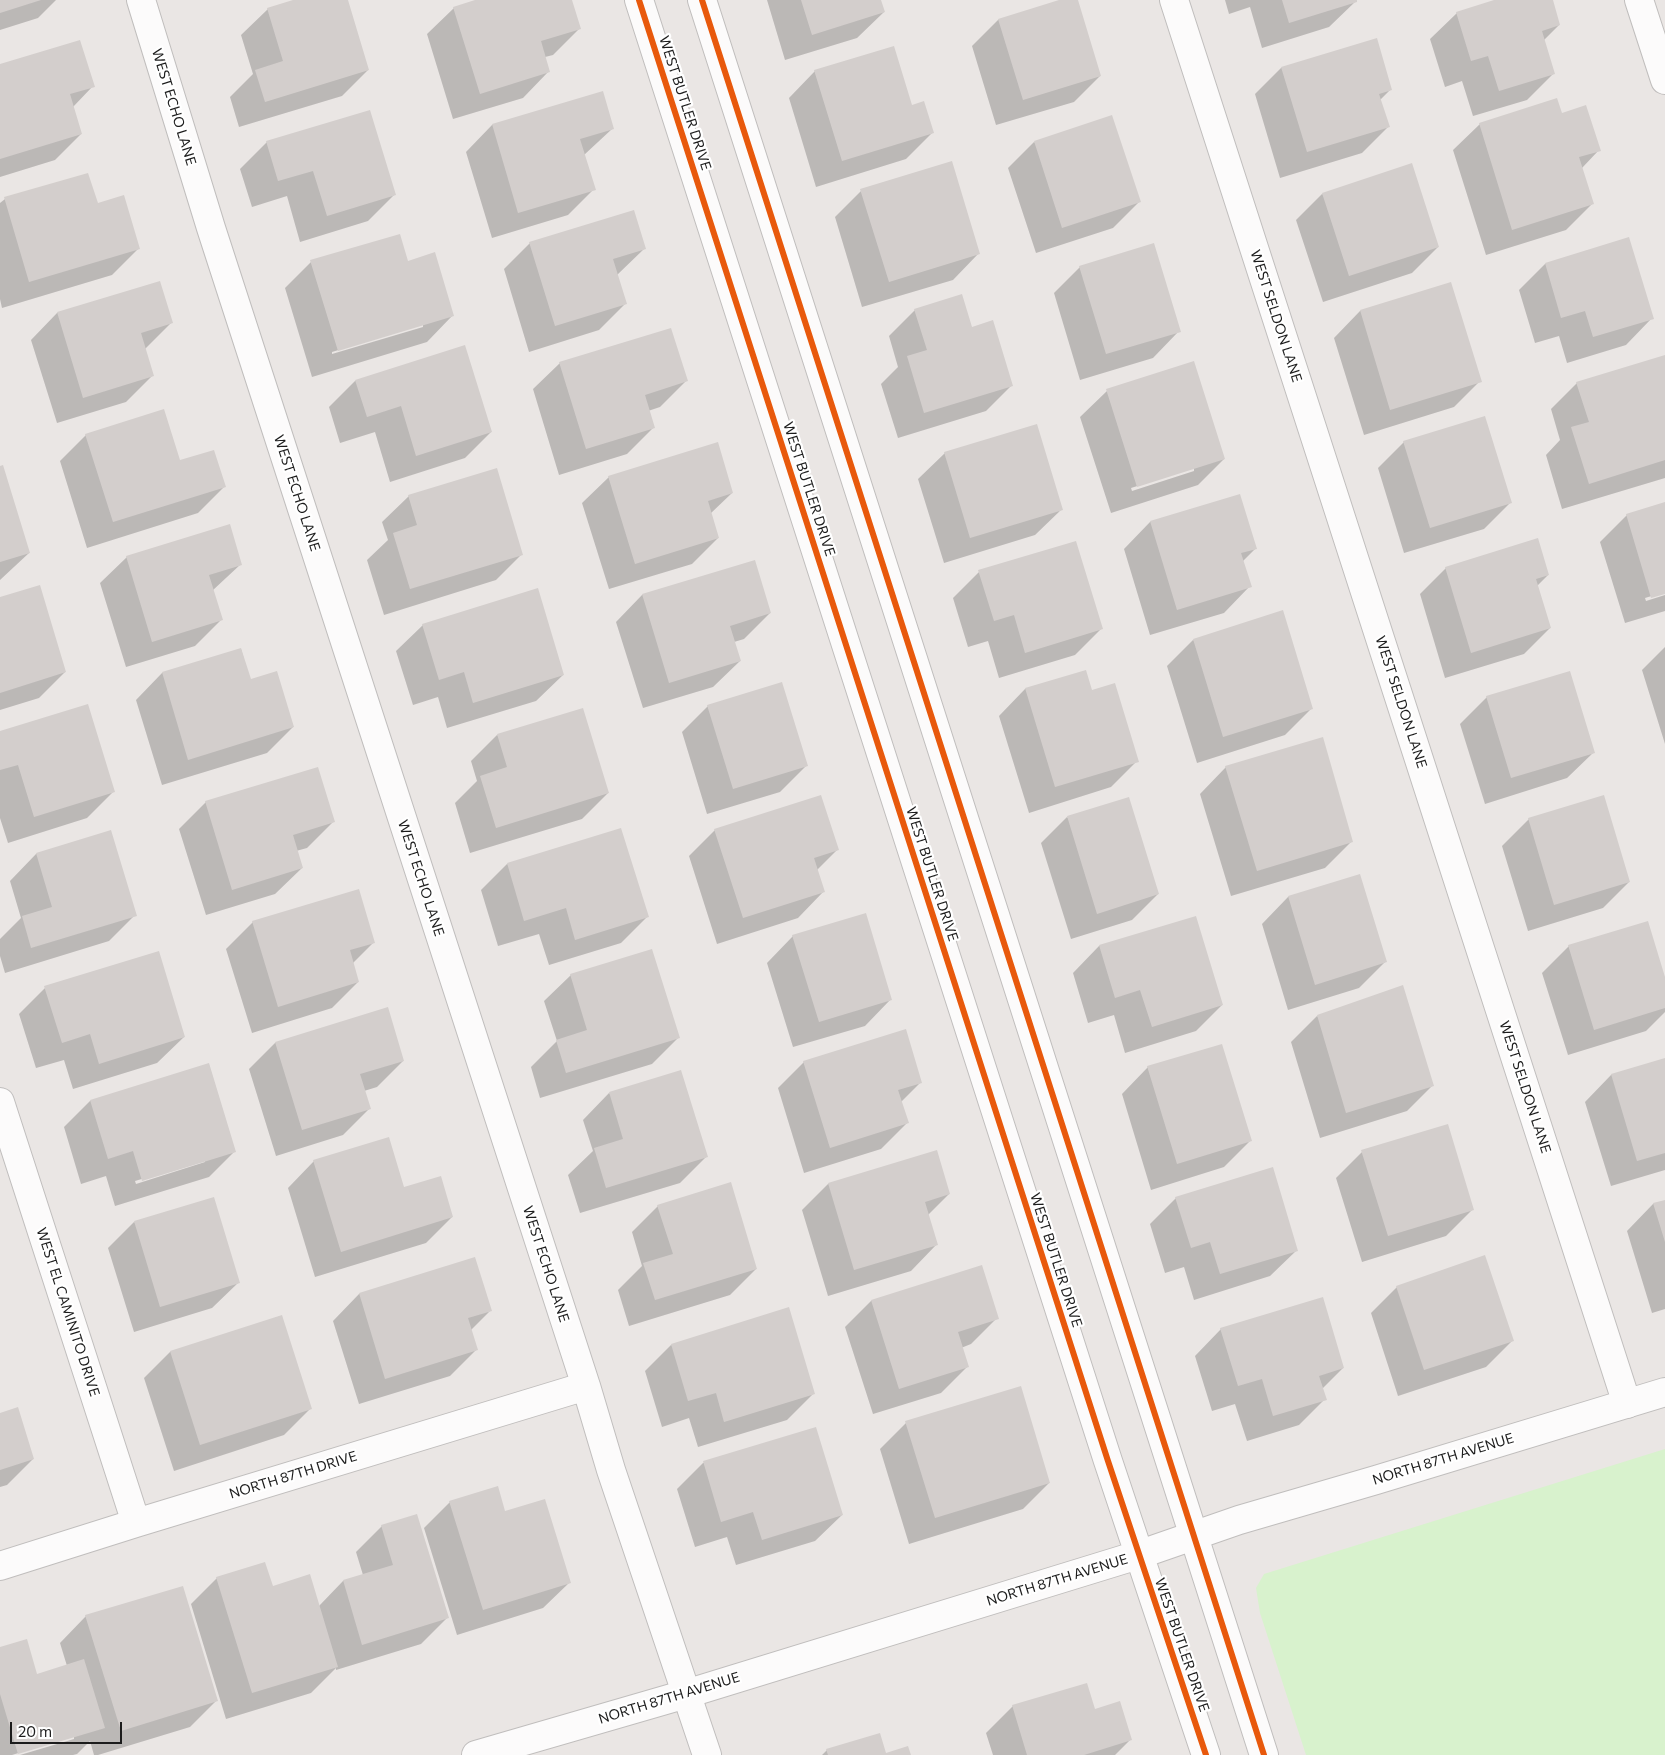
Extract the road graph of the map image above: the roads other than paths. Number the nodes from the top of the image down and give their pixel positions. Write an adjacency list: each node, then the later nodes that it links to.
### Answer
1 (141, 0): 8 (street, WEST ECHO LANE)
2 (639, 0): 13 (street, WEST BUTLER DRIVE)
3 (702, 0): 12 (street)
4 (1174, 0): 10 (street, WEST SELDON LANE)
5 (1639, 0): 6 (street)
6 (1665, 80)
7 (0, 1102): 11 (street, WEST EL CAMINITO DRIVE)
8 (586, 1386): 11 (street, NORTH 87TH DRIVE); 15 (street, WEST ECHO LANE)
9 (1665, 1392): 10 (street, NORTH 87TH AVENUE)
10 (1627, 1404): 12 (street, NORTH 87TH AVENUE)
11 (136, 1523): 14 (street, NORTH 87TH DRIVE)
12 (1193, 1536): 13 (street, NORTH 87TH AVENUE); 19 (street)
13 (1138, 1555): 15 (street, NORTH 87TH AVENUE); 18 (street, WEST BUTLER DRIVE)
14 (0, 1566)
15 (686, 1694): 16 (street, NORTH 87TH AVENUE); 17 (street, WEST ECHO LANE)
16 (476, 1755)
17 (707, 1755)
18 (1206, 1755)
19 (1264, 1755)

